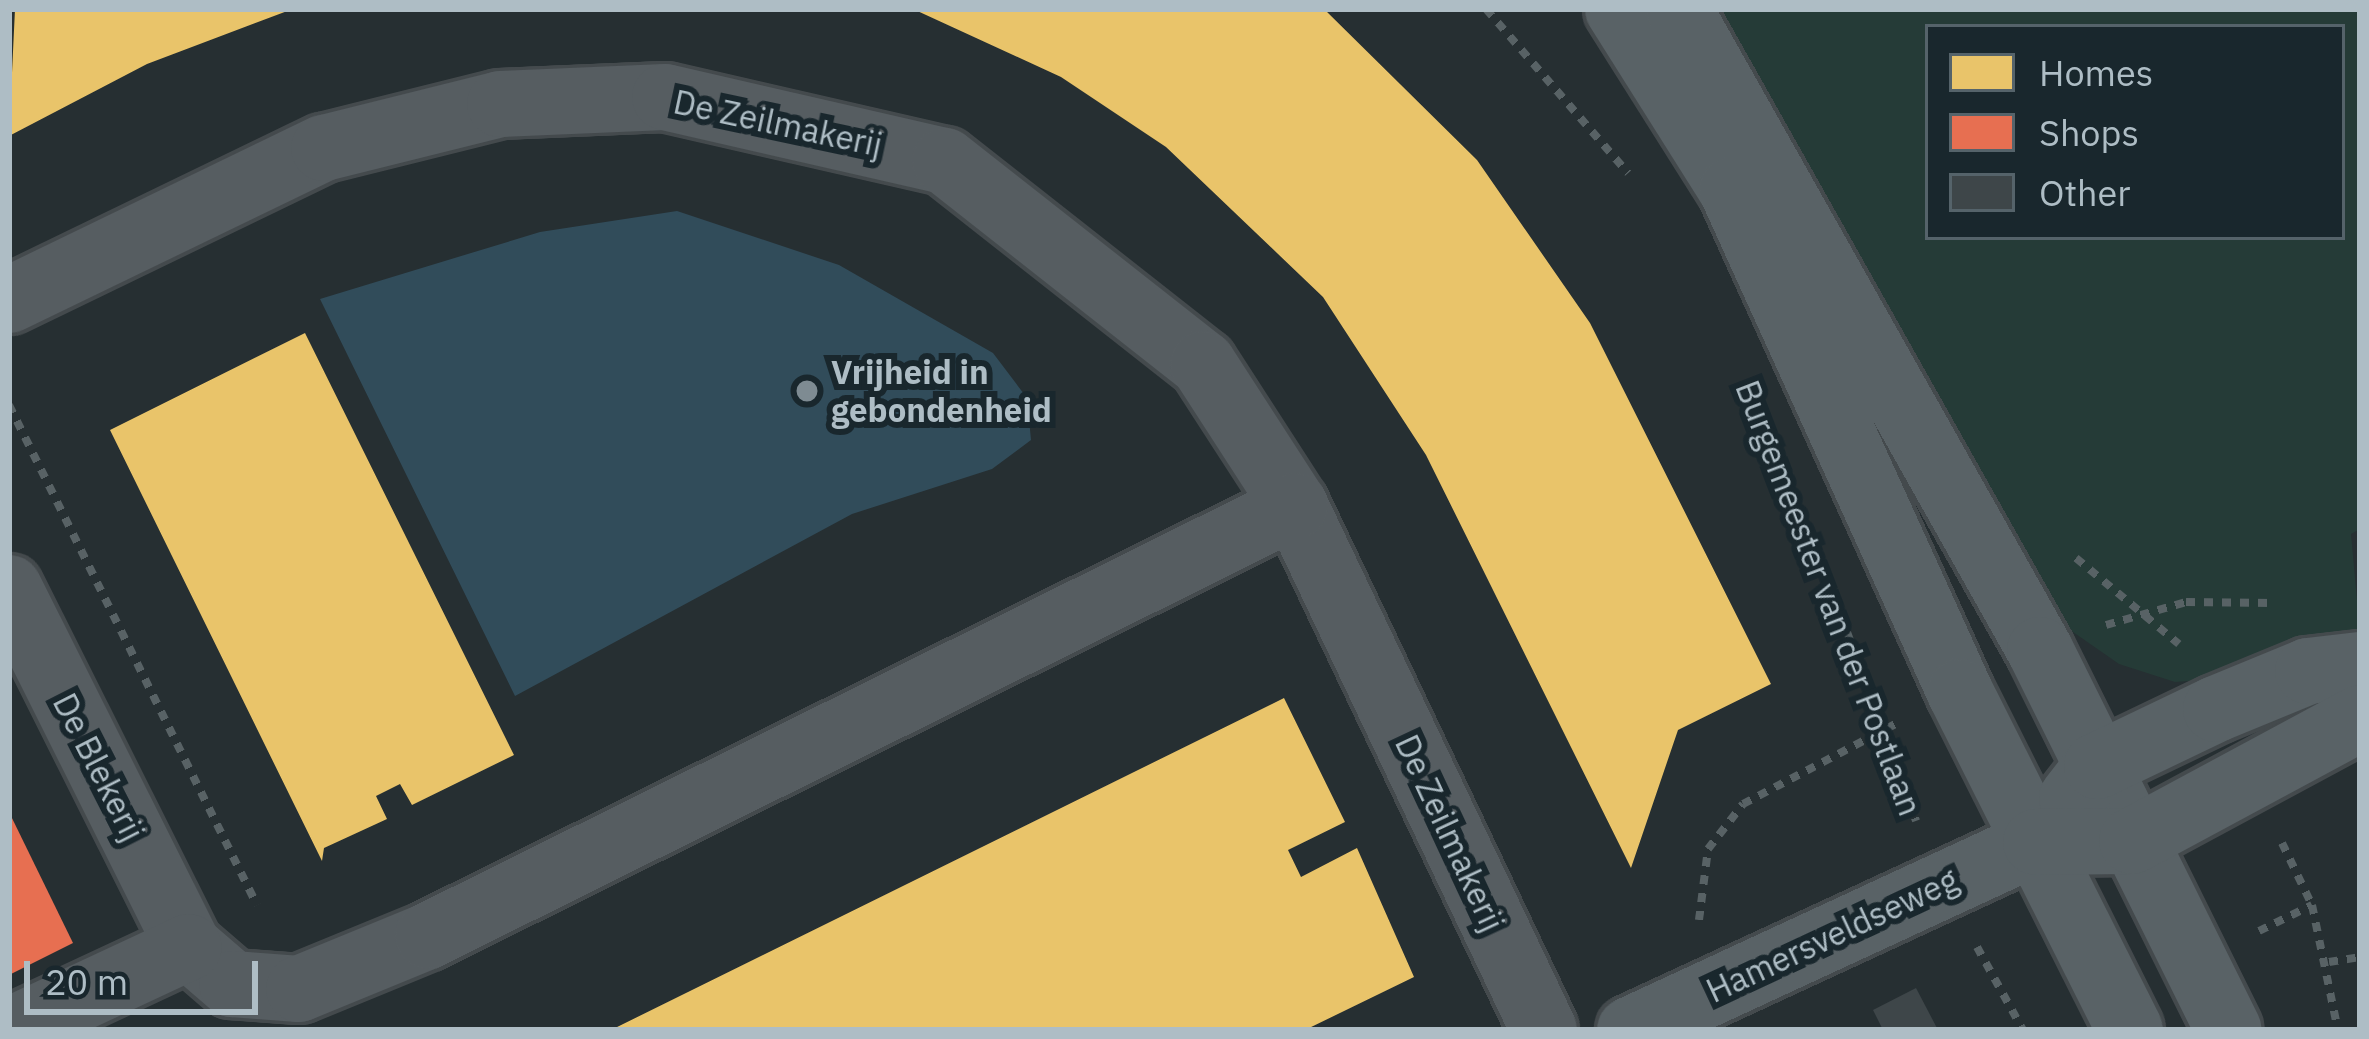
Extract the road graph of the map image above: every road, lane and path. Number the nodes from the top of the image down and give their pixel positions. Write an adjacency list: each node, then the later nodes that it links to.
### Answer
1 (1486, 9): 4 (path)
2 (1618, 9): 14 (street, Burgemeester van der Postlaan)
3 (1679, 9): 12 (street)
4 (1641, 188)
5 (9, 300): 7 (street, De Zeilmakerij)
6 (9, 405): 20 (path)
7 (1295, 506): 20 (street, De Blekerij); 22 (street, De Zeilmakerij)
8 (9, 588): 17 (street, De Blekerij)
9 (1839, 608): 15 (path, Burgemeester van der Postlaan)
10 (2360, 664): 12 (street, Hamersveldseweg)
11 (2360, 718): 13 (street, Hamersveldseweg)
12 (2097, 766): 13 (street); 14 (street, Hamersveldseweg)
13 (2132, 841): 14 (street, Hamersveldseweg); 26 (street)
14 (2036, 842): 15 (street, Hamersveldseweg); 25 (street, Burgemeester van der Postlaan)
15 (1945, 880): 23 (street, Hamersveldseweg); 24 (path, Burgemeester van der Postlaan)
16 (2312, 905): 19 (path)
17 (189, 946): 20 (street, De Blekerij); 21 (street)
18 (2360, 957): 19 (path)
19 (2329, 962): 27 (path)
20 (299, 989)
21 (11, 1030)
22 (1544, 1030)
23 (1630, 1030)
24 (2024, 1030)
25 (2129, 1030)
26 (2229, 1030)
27 (2338, 1030)

